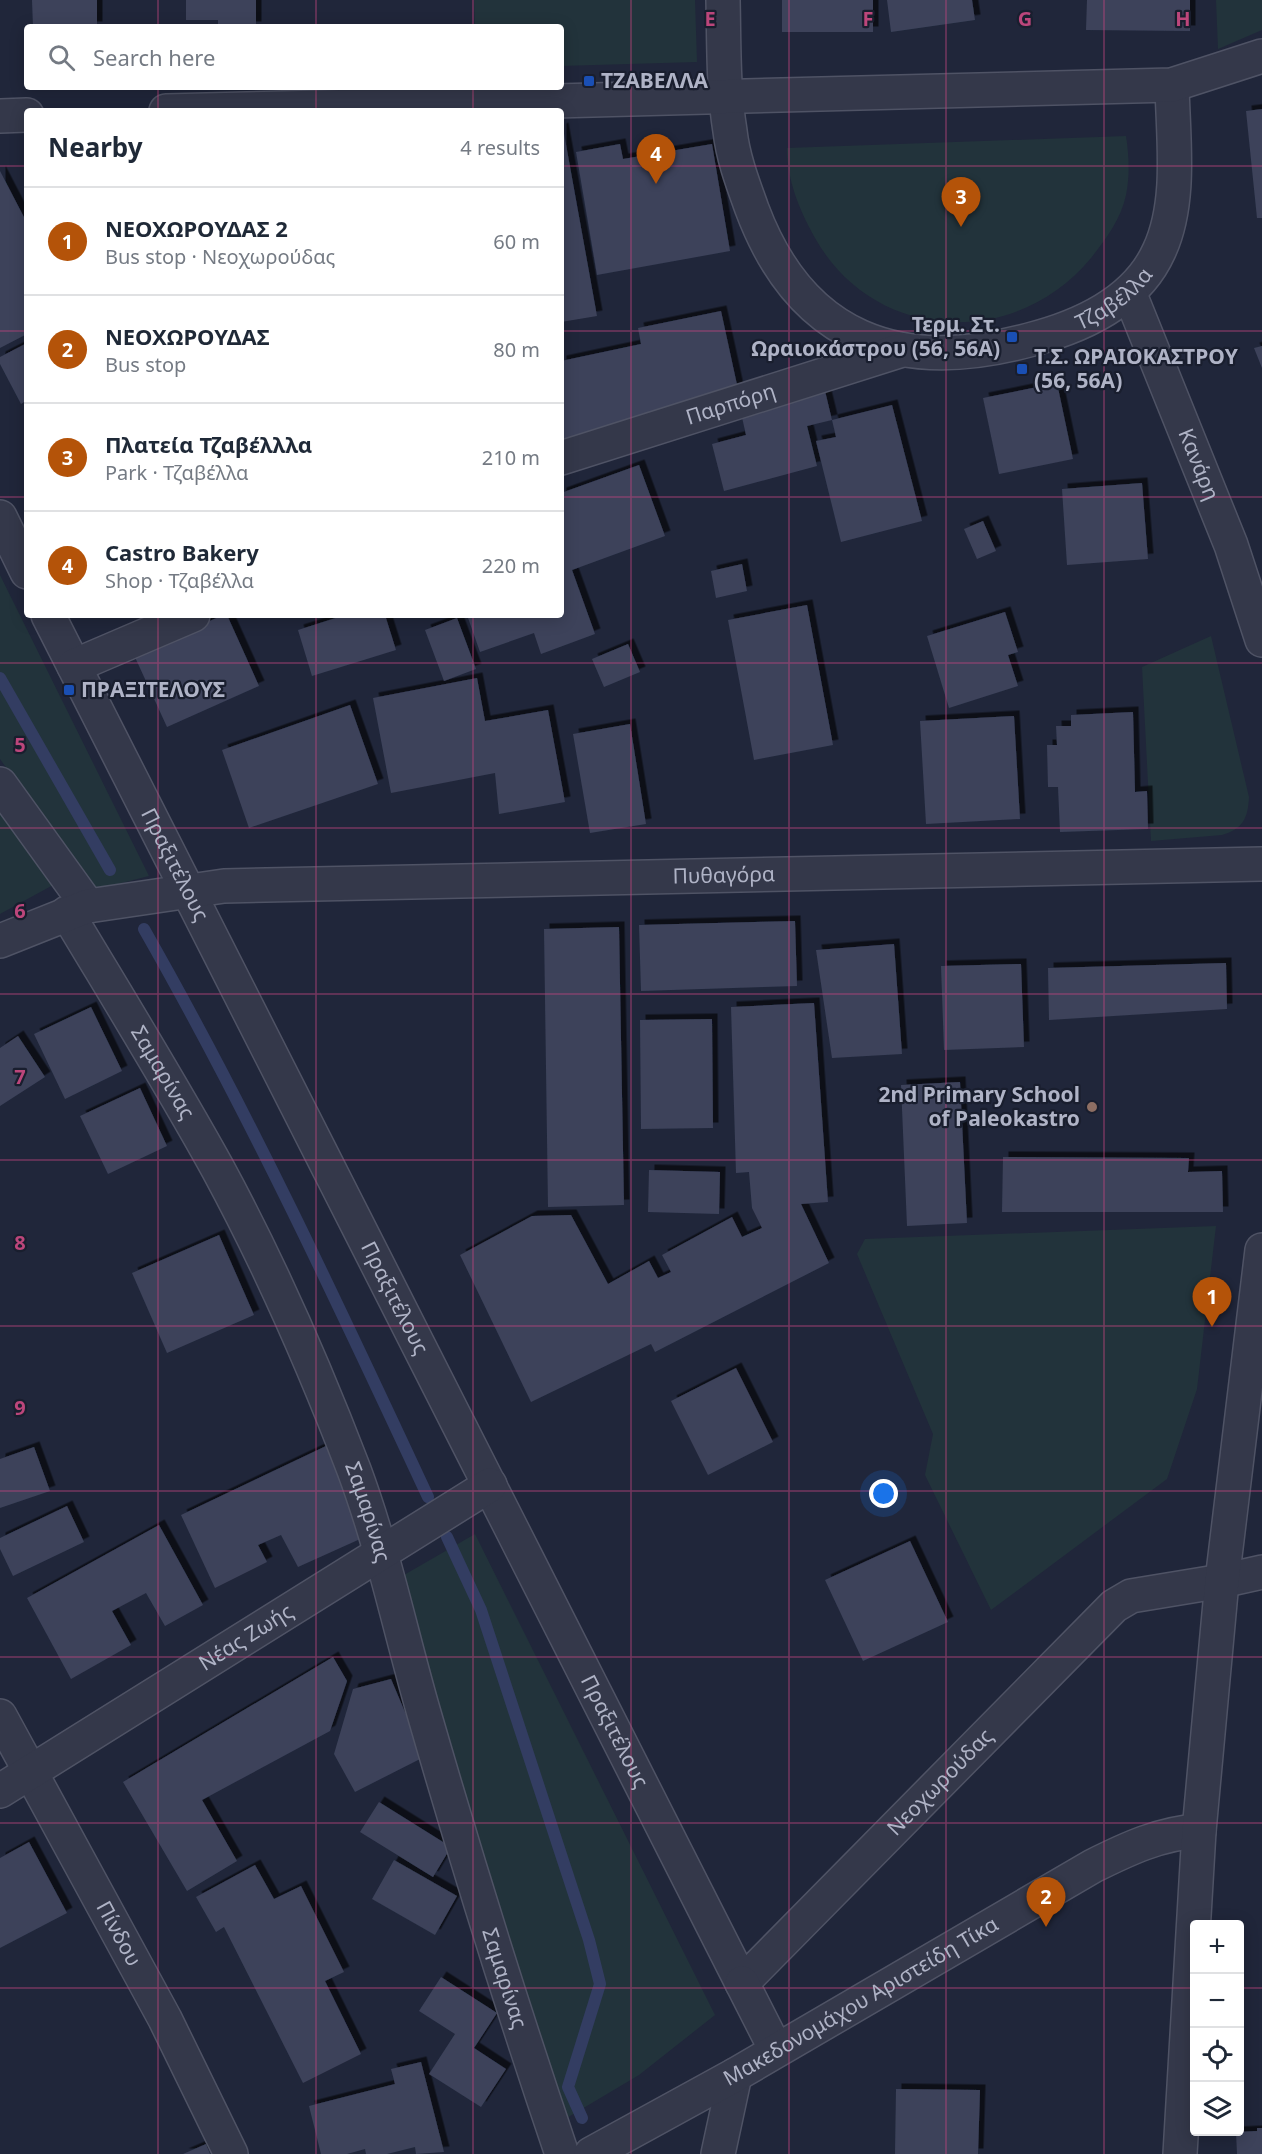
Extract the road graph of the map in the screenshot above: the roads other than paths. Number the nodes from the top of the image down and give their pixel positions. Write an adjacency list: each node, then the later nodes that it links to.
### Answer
1 (723, 0): 4 (street, Τζαβέλλα)
2 (1262, 56): 3 (street)
3 (1172, 85): 4 (street); 8 (street, Τζαβέλλα)
4 (727, 96): 5 (street); 9 (street, Τζαβέλλα)
5 (278, 108)
6 (24, 115): 7 (street)
7 (0, 116)
8 (1129, 292): 9 (street, Τζαβέλλα); 15 (street, Κανάρη)
9 (903, 350): 10 (street, Παρπόρη)
10 (564, 457)
11 (0, 517): 12 (street)
12 (24, 566)
13 (50, 618): 16 (street, Πραξιτέλους)
14 (186, 618): 16 (street)
15 (1262, 640)
16 (74, 666): 19 (street, Πραξιτέλους)
17 (0, 784): 20 (street, Σαμαρίνας)
18 (1262, 864): 19 (street, Πυθαγόρα)
19 (186, 890): 20 (street, Πυθαγόρα); 23 (street, Πραξιτέλους)
20 (77, 910): 21 (street, Πυθαγόρα); 24 (street, Σαμαρίνας)
21 (0, 941)
22 (1262, 1250): 26 (street)
23 (490, 1485): 24 (street, Νέας Ζωής); 31 (street, Πραξιτέλους)
24 (380, 1553): 28 (street, Νέας Ζωής); 35 (street, Σαμαρίνας)
25 (1262, 1572): 26 (street, Νεοχωρούδας)
26 (1222, 1581): 30 (street); 31 (street, Νεοχωρούδας)
27 (0, 1716): 28 (street, Πίνδου)
28 (31, 1771): 29 (street, Νέας Ζωής); 34 (street, Πίνδου)
29 (0, 1791)
30 (1199, 1831): 32 (street, Μακεδονομάχου Αριστείδη Τίκα); 38 (street)
31 (742, 1983): 32 (street)
32 (776, 2050): 33 (street, Μακεδονομάχου Αριστείδη Τίκα)
33 (735, 2075): 36 (street, Μακεδονομάχου Αριστείδη Τίκα); 37 (street)
34 (231, 2154)
35 (562, 2154)
36 (591, 2154)
37 (718, 2154)
38 (1180, 2154)

